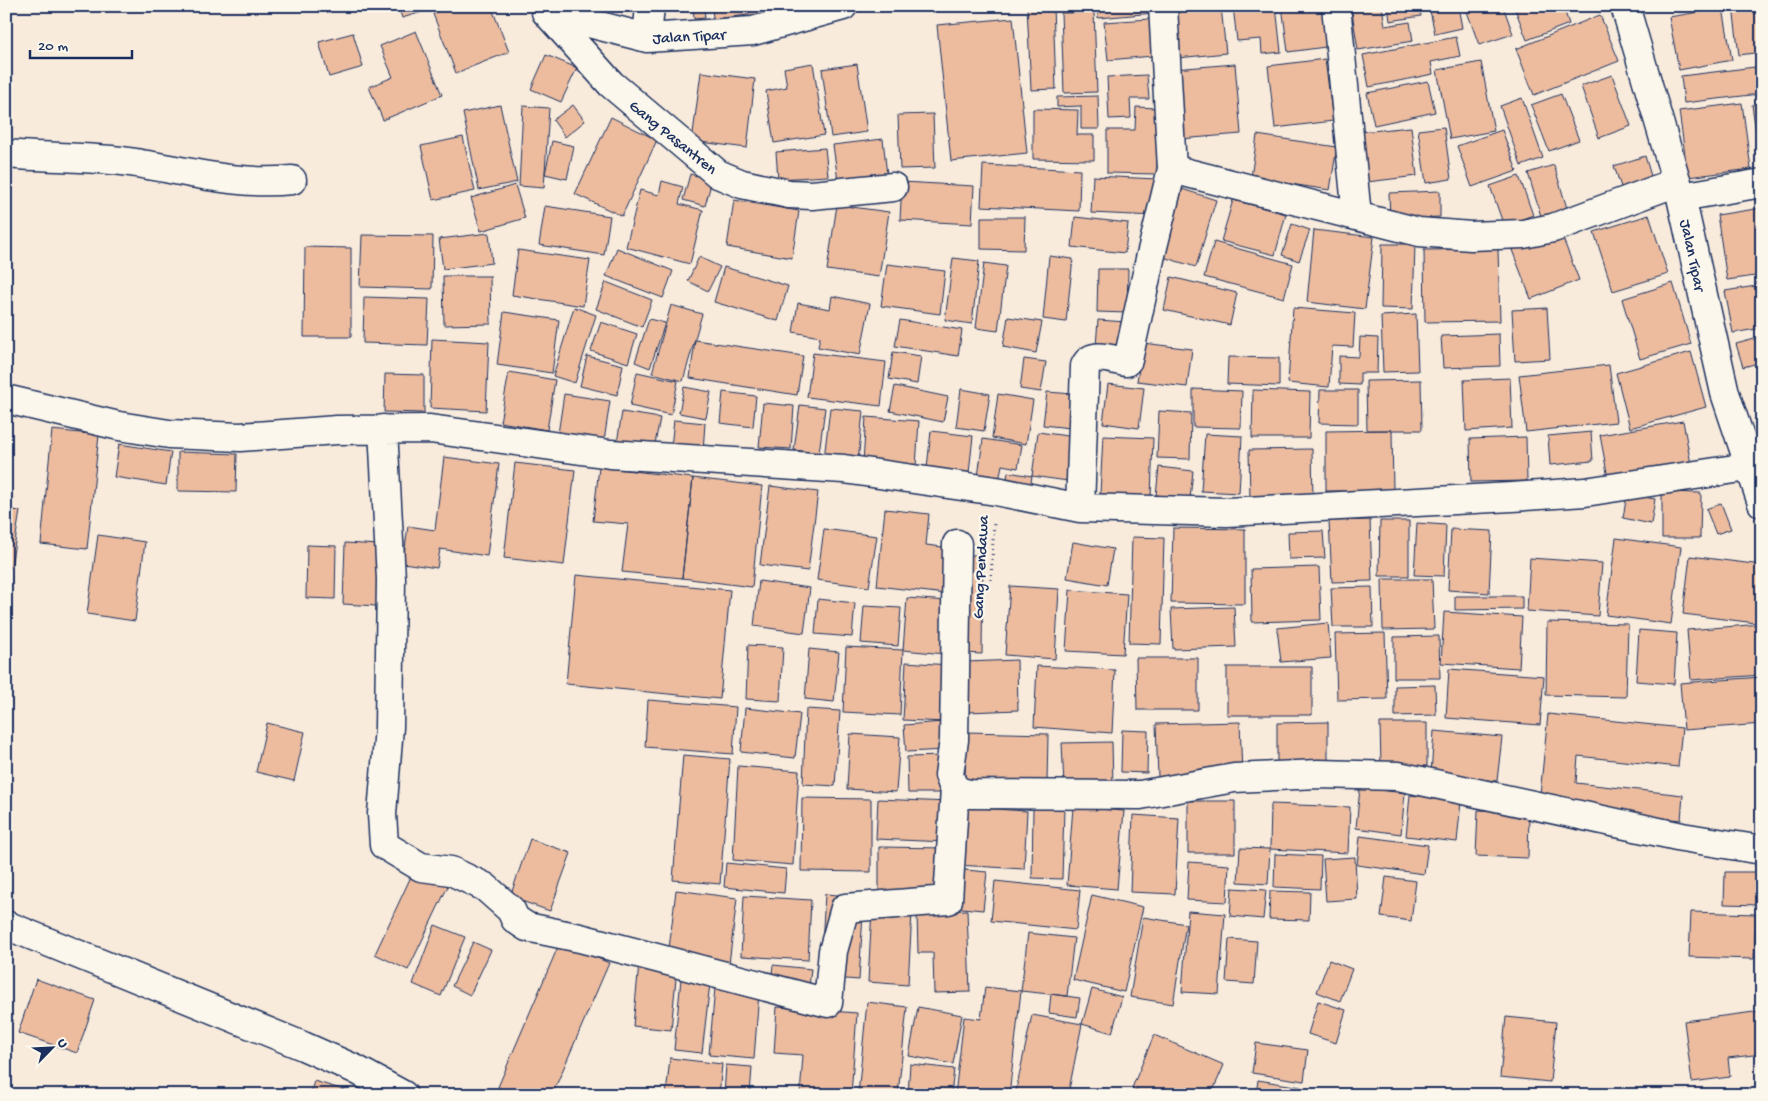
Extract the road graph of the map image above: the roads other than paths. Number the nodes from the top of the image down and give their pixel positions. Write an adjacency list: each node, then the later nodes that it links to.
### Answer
1 (650, 6): 7 (street)
2 (843, 6): 7 (street, Jalan Tipar)
3 (1163, 6): 9 (street)
4 (1336, 6): 14 (street)
5 (1625, 6): 13 (street, Jalan Tipar)
6 (542, 10): 7 (street, Jalan Tipar); 12 (street, Gang Pasantren)
7 (647, 38)
8 (6, 154): 10 (street)
9 (1172, 169): 14 (street); 19 (street)
10 (292, 180)
11 (1762, 183): 13 (street)
12 (893, 187)
13 (1679, 189): 14 (street); 17 (street, Jalan Tipar)
14 (1357, 216)
15 (6, 399): 16 (street)
16 (383, 429): 19 (street); 21 (street)
17 (1748, 467): 18 (street, Jalan Tipar); 19 (street)
18 (1762, 504)
19 (1080, 508)
20 (957, 544): 21 (street)
21 (955, 788): 22 (street)
22 (1762, 850)
23 (6, 925): 24 (street)
24 (403, 1095)

